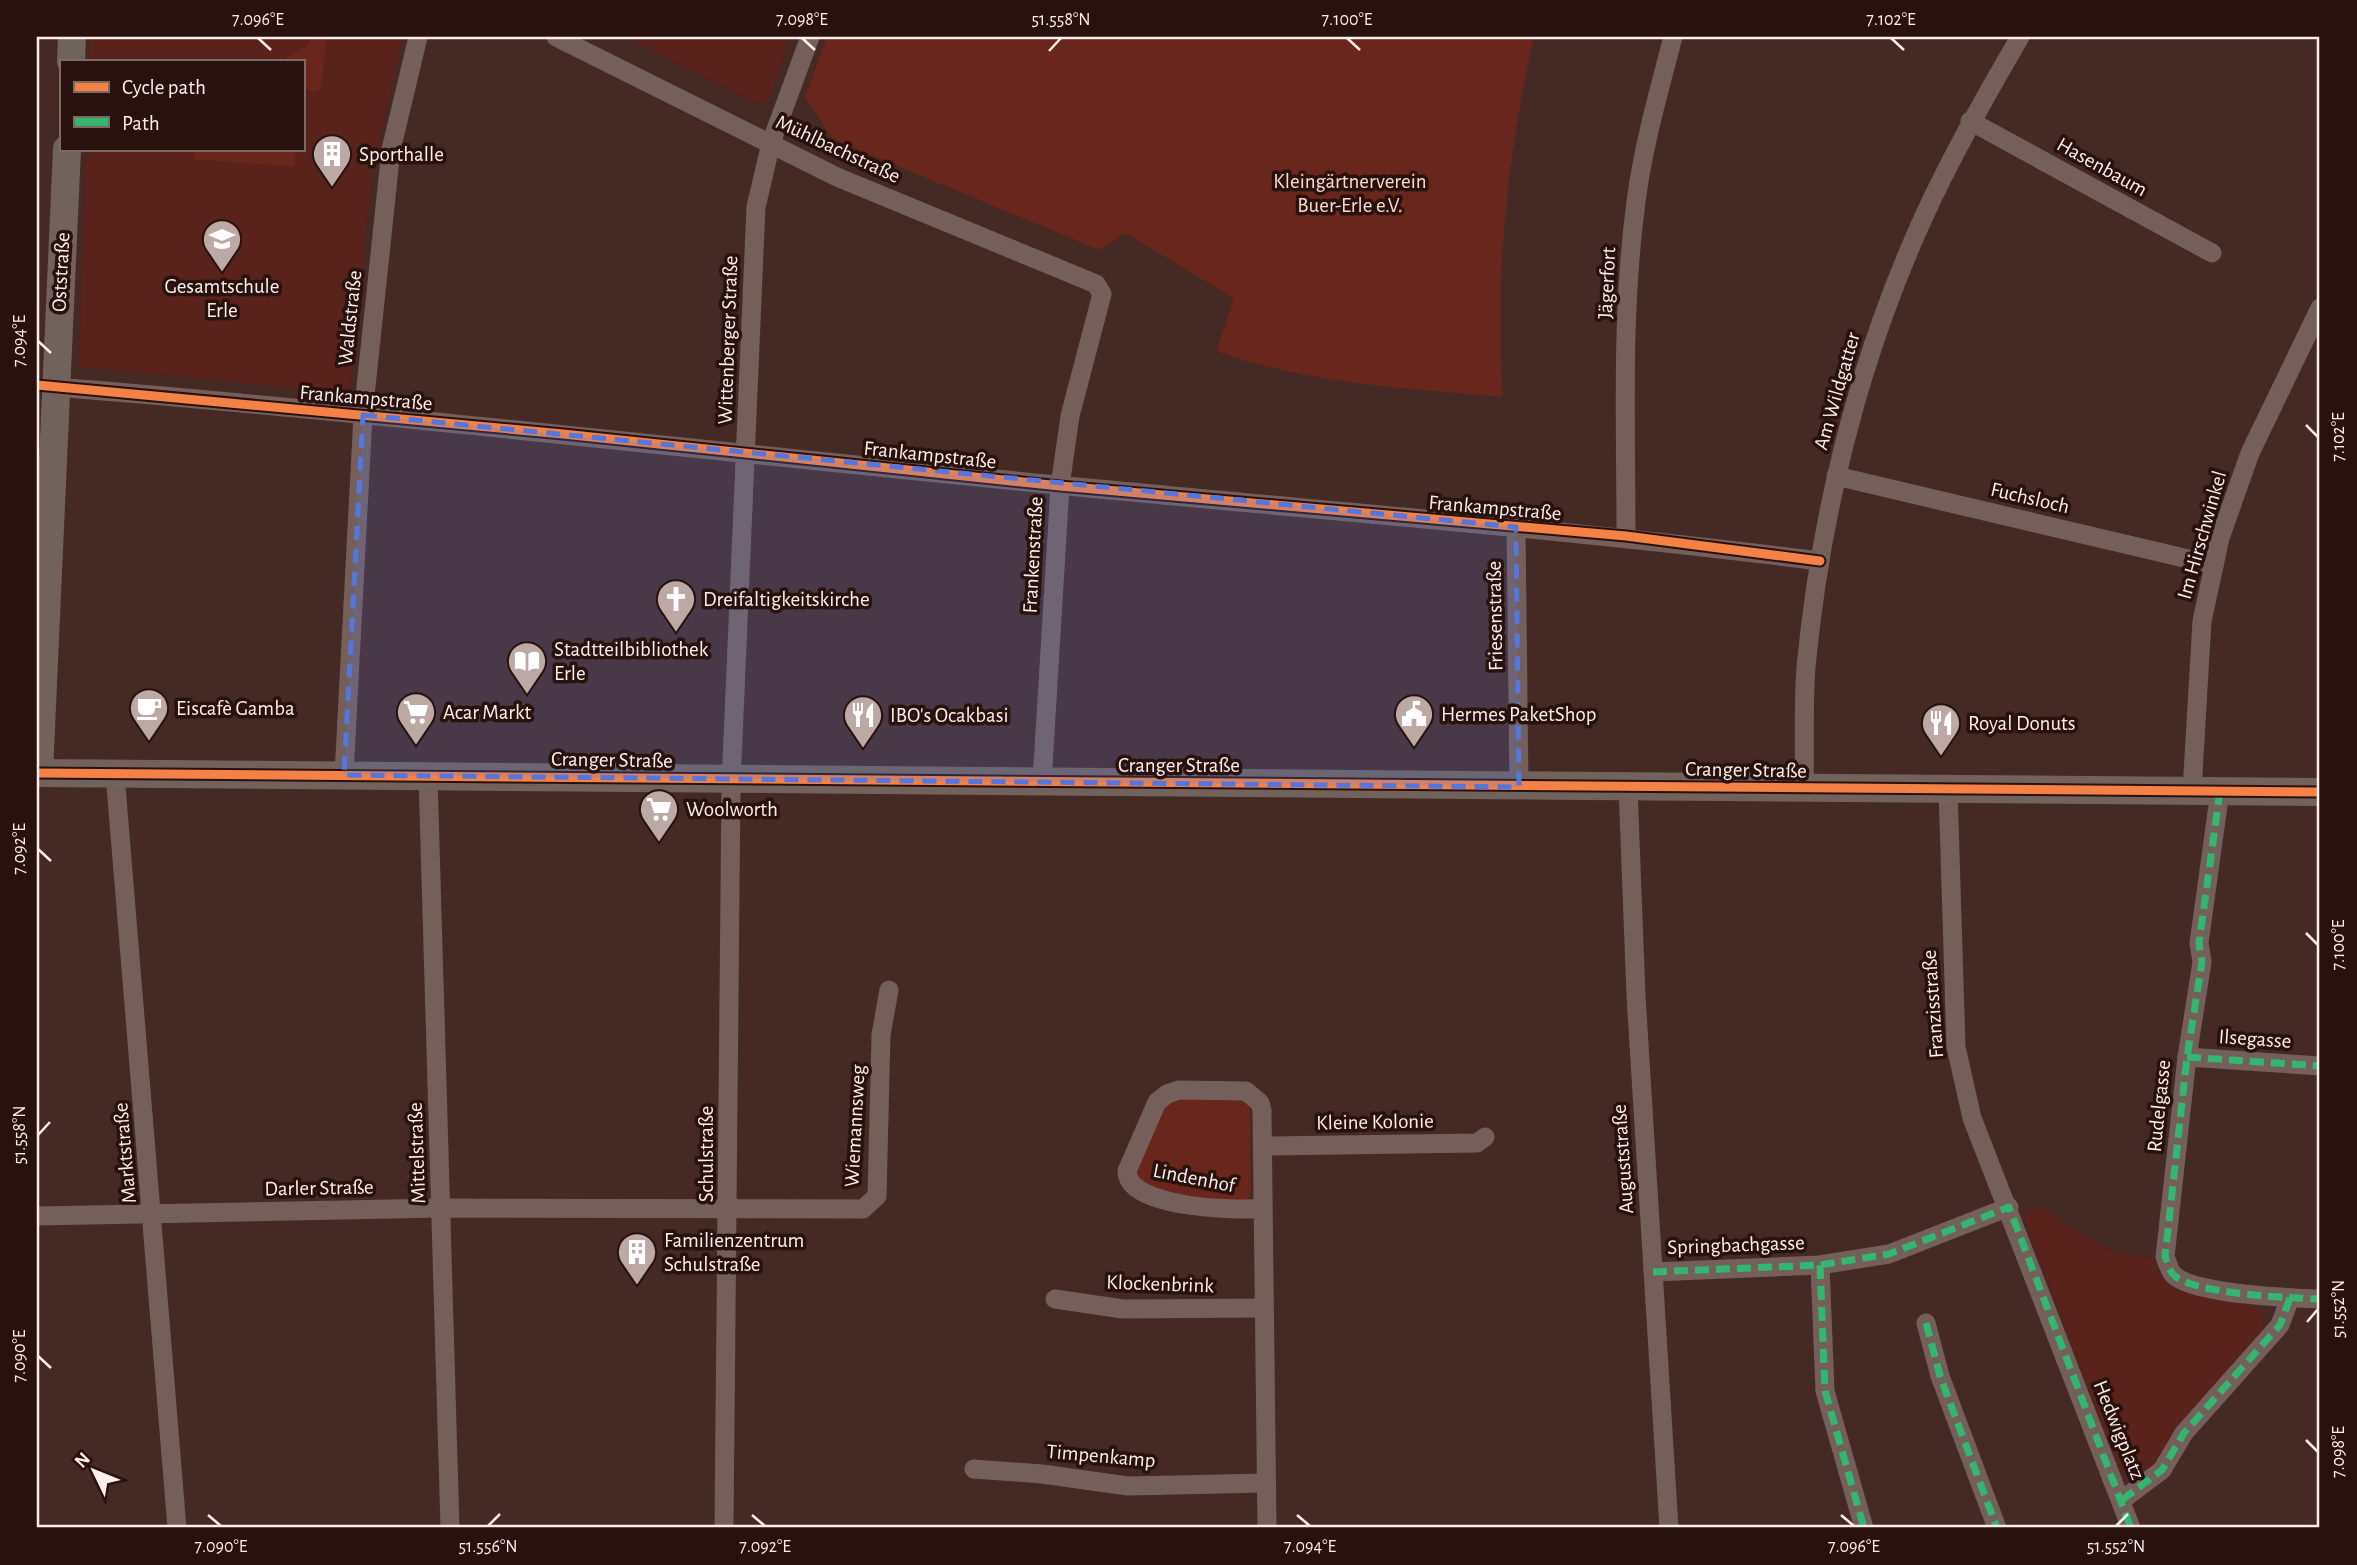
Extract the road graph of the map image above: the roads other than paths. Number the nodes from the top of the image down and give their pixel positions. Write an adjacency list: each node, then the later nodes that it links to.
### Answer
1 (72, 37): 7 (main road)
2 (418, 37): 15 (street, Waldstraße)
3 (556, 37): 9 (street, Mühlbachstraße)
4 (810, 37): 9 (street, Wittenberger Straße)
5 (1673, 37): 20 (street, Jägerfort)
6 (2020, 37): 8 (street, Am Wildgatter)
7 (71, 60)
8 (1970, 121): 11 (street, Hasenbaum); 17 (street, Am Wildgatter)
9 (771, 143): 12 (street, Mühlbachstraße); 16 (street, Wittenberger Straße)
10 (67, 150): 14 (main road, Oststraße)
11 (2212, 253)
12 (1102, 294): 18 (street, Frankenstraße)
13 (2320, 308): 22 (street, Im Hirschwinkel)
14 (46, 386): 15 (street, Frankampstraße); 23 (main road, Oststraße)
15 (363, 415): 16 (street, Frankampstraße); 25 (street, Waldstraße)
16 (746, 454): 18 (street, Frankampstraße); 27 (street, Wittenberger Straße)
17 (1836, 476): 21 (street, Am Wildgatter); 22 (street, Fuchsloch)
18 (1060, 486): 19 (street, Frankampstraße); 28 (street, Frankenstraße)
19 (1516, 527): 20 (street, Frankampstraße); 30 (street, Friesenstraße)
20 (1626, 536): 21 (street, Frankampstraße)
21 (1820, 561): 31 (street, Am Wildgatter)
22 (2214, 565): 34 (street, Im Hirschwinkel)
23 (38, 773): 24 (main road, Cranger Straße)
24 (115, 774): 25 (main road, Cranger Straße); 45 (street, Marktstraße)
25 (344, 775): 26 (main road, Cranger Straße)
26 (428, 776): 27 (main road, Cranger Straße); 42 (street, Mittelstraße)
27 (731, 779): 28 (main road, Cranger Straße); 44 (street, Schulstraße)
28 (1042, 782): 30 (main road, Cranger Straße)
29 (1628, 787): 30 (main road, Cranger Straße); 31 (main road, Cranger Straße); 48 (street, Auguststraße)
30 (1519, 788)
31 (1804, 788): 32 (main road, Cranger Straße)
32 (1948, 789): 34 (main road, Cranger Straße); 41 (street, Franzisstraße)
33 (2220, 791): 34 (main road, Cranger Straße); 35 (main road, Cranger Straße); 37 (street, Rudelgasse)
34 (2192, 792)
35 (2320, 792)
36 (889, 990): 44 (street, Wiemannsweg)
37 (2188, 1058): 38 (street, Ilsegasse); 49 (street, Rudelgasse)
38 (2320, 1066)
39 (1485, 1137): 40 (street, Kleine Kolonie)
40 (1264, 1146): 43 (street, Lindenhof); 43 (street, Lindenhof)
41 (2009, 1206): 47 (street, Springbachgasse); 56 (street, Hedwigplatz)
42 (442, 1208): 44 (street, Darler Straße); 45 (street, Darler Straße); 58 (street, Mittelstraße)
43 (1263, 1208): 52 (street, Lindenhof)
44 (729, 1210): 59 (street, Schulstraße)
45 (153, 1214): 46 (street, Darler Straße); 57 (street, Marktstraße)
46 (37, 1216)
47 (1820, 1265): 48 (street, Springbachgasse); 62 (street, Springbachgasse)
48 (1653, 1272): 61 (street, Auguststraße)
49 (2291, 1298): 51 (street, Rudelgasse); 56 (street, Hedwigplatz)
50 (1055, 1299): 52 (street, Klockenbrink)
51 (2320, 1299)
52 (1264, 1308): 55 (street, Lindenhof)
53 (1926, 1323): 63 (street)
54 (974, 1469): 55 (street, Timpenkamp)
55 (1266, 1483): 60 (street, Lindenhof)
56 (2122, 1500): 64 (street)
57 (177, 1528)
58 (450, 1528)
59 (724, 1528)
60 (1267, 1528)
61 (1669, 1528)
62 (1864, 1528)
63 (1997, 1528)
64 (2131, 1528)

